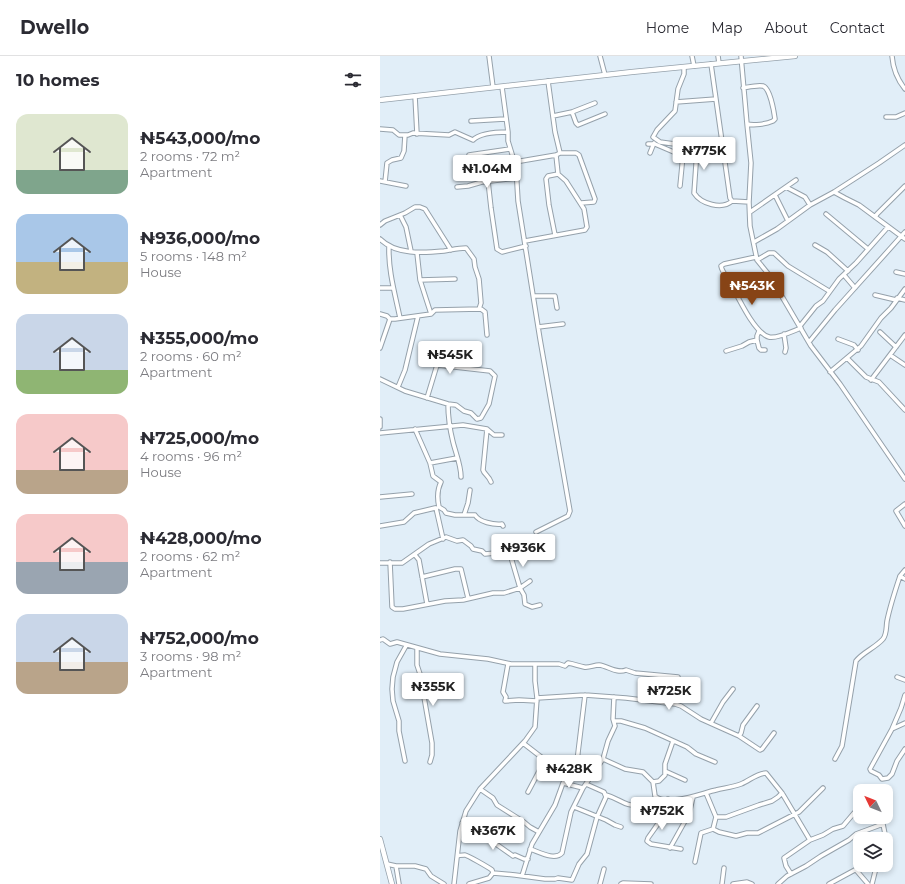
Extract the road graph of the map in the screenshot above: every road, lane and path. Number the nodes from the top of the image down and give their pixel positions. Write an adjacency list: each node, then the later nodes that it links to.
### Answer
1 (489, 56): 15 (street)
2 (600, 56): 12 (street)
3 (692, 56): 10 (street)
4 (718, 56): 8 (street)
5 (795, 56): 7 (main road)
6 (892, 56): 17 (street)
7 (740, 58): 8 (main road); 16 (street)
8 (719, 63): 9 (main road)
9 (711, 64): 10 (main road); 19 (street)
10 (694, 66): 11 (main road)
11 (684, 67): 12 (main road); 22 (street)
12 (605, 75): 13 (main road)
13 (548, 81): 14 (main road); 26 (street)
14 (502, 86): 15 (main road); 28 (street)
15 (493, 87): 18 (main road)
16 (743, 88): 30 (street); 30 (street)
17 (905, 89)
18 (415, 96): 20 (main road); 33 (street)
19 (716, 99): 22 (street); 58 (street)
20 (380, 100)
21 (595, 102): 23 (street)
22 (676, 102): 38 (street)
23 (572, 112): 25 (street); 26 (street)
24 (905, 113): 27 (street)
25 (605, 114)
26 (553, 116): 41 (street)
27 (886, 117)
28 (505, 119): 29 (street); 32 (street)
29 (471, 121)
30 (747, 124): 59 (street)
31 (380, 129): 34 (street)
32 (508, 132): 33 (street); 39 (street)
33 (417, 134): 34 (street)
34 (405, 136): 50 (street)
35 (654, 143): 36 (street); 40 (street); 43 (street)
36 (648, 144)
37 (905, 144): 56 (street)
38 (684, 145): 43 (street); 58 (street)
39 (510, 149): 42 (street); 44 (street)
40 (650, 153)
41 (558, 154): 44 (street); 45 (street); 60 (street)
42 (469, 155)
43 (682, 156): 52 (street)
44 (515, 162): 46 (street)
45 (558, 174): 60 (street); 72 (street)
46 (517, 178): 49 (street); 76 (street)
47 (796, 180): 55 (street)
48 (380, 181): 50 (street)
49 (488, 181): 54 (street); 80 (street)
50 (385, 182): 51 (street)
51 (406, 186)
52 (680, 186)
53 (905, 186): 65 (street)
54 (457, 187)
55 (786, 188): 57 (street); 61 (street)
56 (834, 192): 61 (street); 65 (street)
57 (775, 195): 62 (street); 66 (street)
58 (732, 201): 59 (street)
59 (749, 202): 62 (street)
60 (581, 203): 72 (street)
61 (810, 205): 66 (street)
62 (750, 212): 77 (street)
63 (826, 214): 81 (street)
64 (400, 215): 67 (street); 82 (street); 83 (street)
65 (875, 217): 68 (street)
66 (788, 221): 77 (street)
67 (380, 225)
68 (888, 227): 69 (street); 71 (street)
69 (893, 231): 71 (street); 73 (street)
70 (905, 232): 73 (street)
71 (882, 233): 81 (street)
72 (555, 235): 76 (street)
73 (901, 237): 75 (street); 94 (street)
74 (380, 238): 79 (street)
75 (905, 239)
76 (525, 241): 80 (street)
77 (754, 242): 85 (street)
78 (815, 245): 86 (street)
79 (389, 246): 83 (street); 93 (street)
80 (526, 246): 98 (street)
81 (868, 249): 86 (street)
82 (451, 250): 84 (street); 102 (street)
83 (411, 251): 84 (street)
84 (417, 253): 91 (street)
85 (757, 259): 96 (street); 110 (street); 111 (street)
86 (848, 271): 88 (street)
87 (896, 272): 89 (street)
88 (844, 274): 94 (street); 96 (street)
89 (905, 274)
90 (456, 279): 91 (street)
91 (420, 280): 104 (street)
92 (380, 288): 93 (street)
93 (393, 288): 106 (street)
94 (855, 288): 118 (street)
95 (905, 289): 99 (street)
96 (829, 291): 110 (street)
97 (875, 295): 99 (street)
98 (534, 296): 101 (street); 109 (street)
99 (896, 299): 100 (street); 122 (street)
100 (905, 300)
101 (557, 308)
102 (479, 309): 104 (street); 114 (street)
103 (380, 314): 107 (street)
104 (431, 314): 105 (street)
105 (418, 316): 106 (street); 131 (street)
106 (400, 318): 107 (street)
107 (390, 319): 120 (street)
108 (564, 324): 109 (street)
109 (538, 327): 156 (street)
110 (800, 327): 113 (street); 118 (street)
111 (759, 331): 113 (street); 117 (street)
112 (880, 332): 119 (street)
113 (784, 334): 124 (street)
114 (487, 335)
115 (905, 335): 119 (street)
116 (838, 338): 122 (street)
117 (757, 340): 121 (street); 123 (street)
118 (809, 342): 128 (street)
119 (896, 347): 125 (street)
120 (380, 348)
121 (765, 350)
122 (858, 350): 126 (street)
123 (726, 351)
124 (785, 352)
125 (890, 355): 127 (street); 130 (street)
126 (847, 358): 128 (street); 130 (street)
127 (905, 365)
128 (830, 372): 145 (street)
129 (380, 379): 131 (street)
130 (871, 380): 134 (street)
131 (398, 387): 132 (street)
132 (427, 398): 133 (street); 133 (street)
133 (448, 404): 136 (street)
134 (905, 410)
135 (380, 419): 137 (street)
136 (449, 426): 138 (street); 139 (street); 142 (street)
137 (380, 427)
138 (415, 429): 140 (street); 143 (street)
139 (487, 430): 141 (street); 146 (street)
140 (380, 433)
141 (502, 435)
142 (457, 458): 143 (street); 144 (street)
143 (430, 463): 151 (street)
144 (461, 477)
145 (905, 479)
146 (491, 482)
147 (470, 490): 152 (street)
148 (412, 494): 149 (street)
149 (380, 496)
150 (905, 504): 155 (street)
151 (437, 507): 152 (street); 153 (street); 157 (street)
152 (464, 515): 154 (street)
153 (380, 526)
154 (503, 526)
155 (905, 526)
156 (536, 532)
157 (443, 539): 158 (street); 166 (street)
158 (415, 555): 160 (street); 163 (street)
159 (380, 562): 160 (street)
160 (390, 562): 168 (street)
161 (905, 570): 162 (street)
162 (900, 576): 164 (street); 194 (street)
163 (422, 577): 167 (street); 168 (street)
164 (905, 579)
165 (530, 581): 166 (street)
166 (520, 588): 167 (street); 169 (street)
167 (468, 598): 168 (street)
168 (427, 604)
169 (540, 605)
170 (380, 640): 171 (street)
171 (406, 646): 172 (street); 195 (street)
172 (417, 648): 173 (street); 196 (street)
173 (508, 664): 174 (street); 182 (street)
174 (535, 664): 175 (street); 182 (street)
175 (678, 677)
176 (897, 677): 177 (street)
177 (905, 680)
178 (733, 689): 185 (street)
179 (585, 695): 181 (street); 182 (street); 201 (street)
180 (905, 695): 187 (street)
181 (614, 698): 184 (street); 185 (street)
182 (537, 699): 191 (street)
183 (757, 706): 189 (street)
184 (614, 721): 190 (street); 193 (street)
185 (711, 723): 189 (street)
186 (905, 723): 187 (street)
187 (892, 729): 192 (street)
188 (774, 734): 189 (street)
189 (739, 736)
190 (673, 742): 197 (street); 198 (street)
191 (523, 743): 205 (street); 206 (street)
192 (904, 752)
193 (603, 759): 200 (street); 202 (street)
194 (835, 759)
195 (405, 761)
196 (430, 762)
197 (715, 762)
198 (665, 771): 199 (street); 200 (street)
199 (685, 780)
200 (653, 782): 211 (street)
201 (563, 783): 203 (street); 221 (street)
202 (586, 784): 203 (street); 209 (street)
203 (583, 788): 212 (street)
204 (823, 788): 214 (street)
205 (480, 789): 217 (street); 221 (street)
206 (528, 792)
207 (706, 793): 208 (street); 210 (street); 216 (street)
208 (782, 793): 214 (street); 216 (street)
209 (606, 795): 215 (street); 218 (street)
210 (693, 797): 211 (street); 227 (street)
211 (668, 799): 218 (street)
212 (574, 808): 215 (street); 228 (street)
213 (853, 814): 226 (street)
214 (794, 815): 220 (street); 226 (street)
215 (597, 817): 219 (street); 244 (street)
216 (716, 817): 220 (street)
217 (462, 823): 231 (street); 232 (street)
218 (658, 823): 227 (street)
219 (621, 827)
220 (713, 829): 233 (street)
221 (539, 832): 228 (street)
222 (861, 832): 223 (street)
223 (885, 832)
224 (853, 837): 242 (street)
225 (380, 839): 230 (main road)
226 (810, 840): 242 (street)
227 (670, 848): 229 (street)
228 (530, 849): 232 (street)
229 (681, 849)
230 (382, 854): 234 (main road)
231 (458, 856): 241 (street); 248 (street)
232 (528, 859): 243 (street)
233 (695, 862)
234 (387, 864): 235 (street); 245 (main road)
235 (396, 866): 246 (street); 247 (street)
236 (724, 868): 255 (street)
237 (604, 869): 251 (street)
238 (853, 872): 259 (street)
239 (858, 872): 260 (street)
240 (875, 872): 261 (street)
241 (493, 873): 243 (street); 249 (street)
242 (791, 874): 258 (street)
243 (522, 876): 244 (street)
244 (545, 879): 250 (street)
245 (392, 884)
246 (399, 884)
247 (444, 884)
248 (454, 884)
249 (469, 884)
250 (546, 884)
251 (600, 884)
252 (621, 884): 253 (street)
253 (647, 884): 254 (street)
254 (651, 884)
255 (722, 884)
256 (733, 884): 257 (street)
257 (752, 884)
258 (778, 884)
259 (829, 884)
260 (868, 884)
261 (872, 884)

